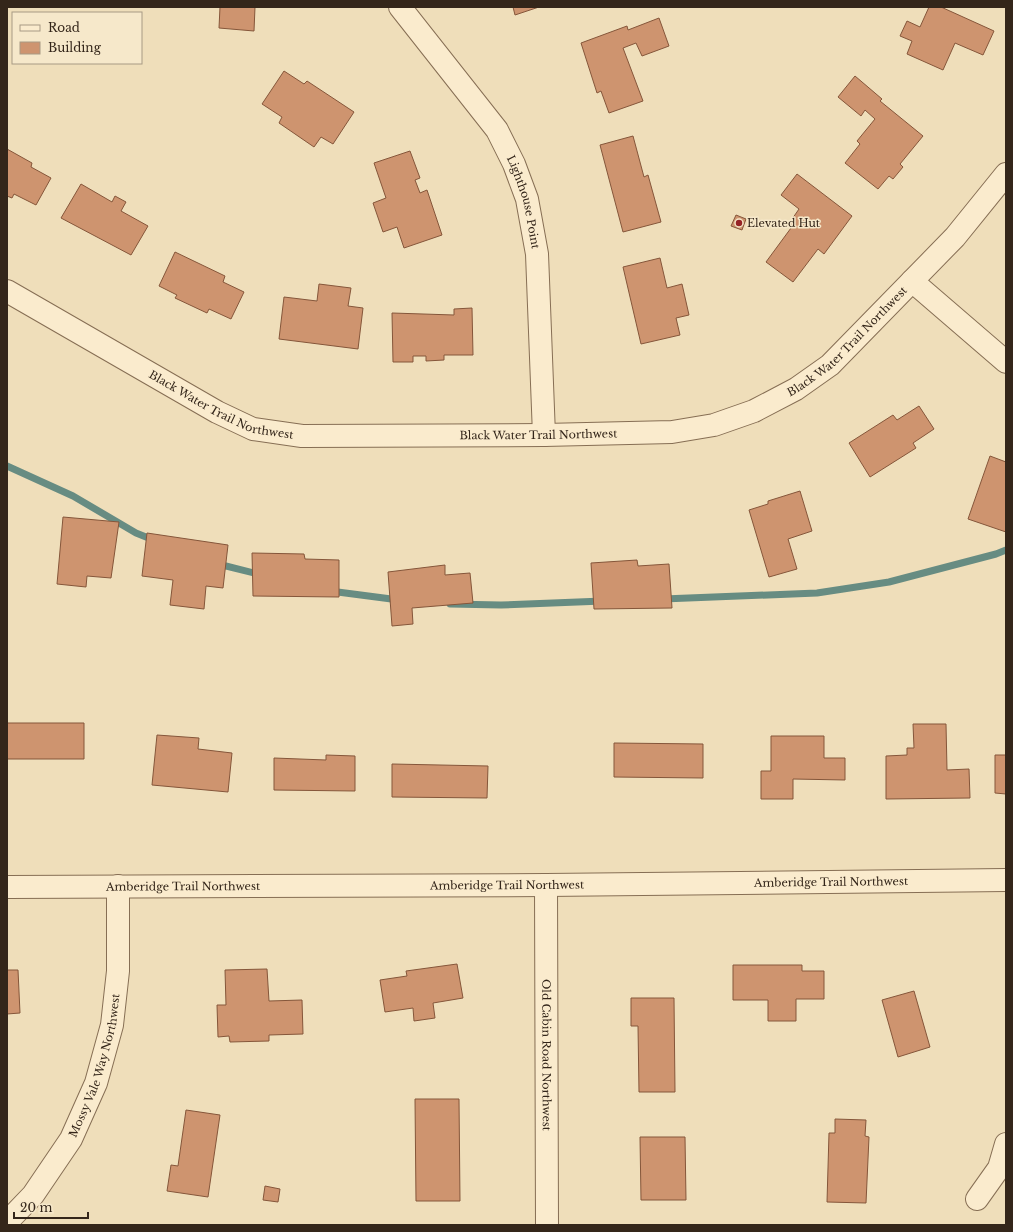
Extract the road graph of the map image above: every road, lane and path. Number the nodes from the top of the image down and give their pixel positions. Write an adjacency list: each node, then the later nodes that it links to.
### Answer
1 (400, 7): 6 (street, Lighthouse Point)
2 (1006, 174): 3 (street, Black Water Trail Northwest)
3 (912, 281): 5 (street); 6 (street, Black Water Trail Northwest)
4 (7, 291): 6 (street, Black Water Trail Northwest)
5 (1006, 362)
6 (544, 435)
7 (1006, 880): 8 (street, Amberidge Trail Northwest)
8 (546, 885): 10 (street, Amberidge Trail Northwest); 14 (street, Old Cabin Road Northwest)
9 (7, 886): 10 (street, Amberidge Trail Northwest)
10 (118, 886): 13 (street, Mossy Vale Way Northwest)
11 (1006, 1144): 12 (street)
12 (977, 1199)
13 (7, 1222)
14 (547, 1225)

